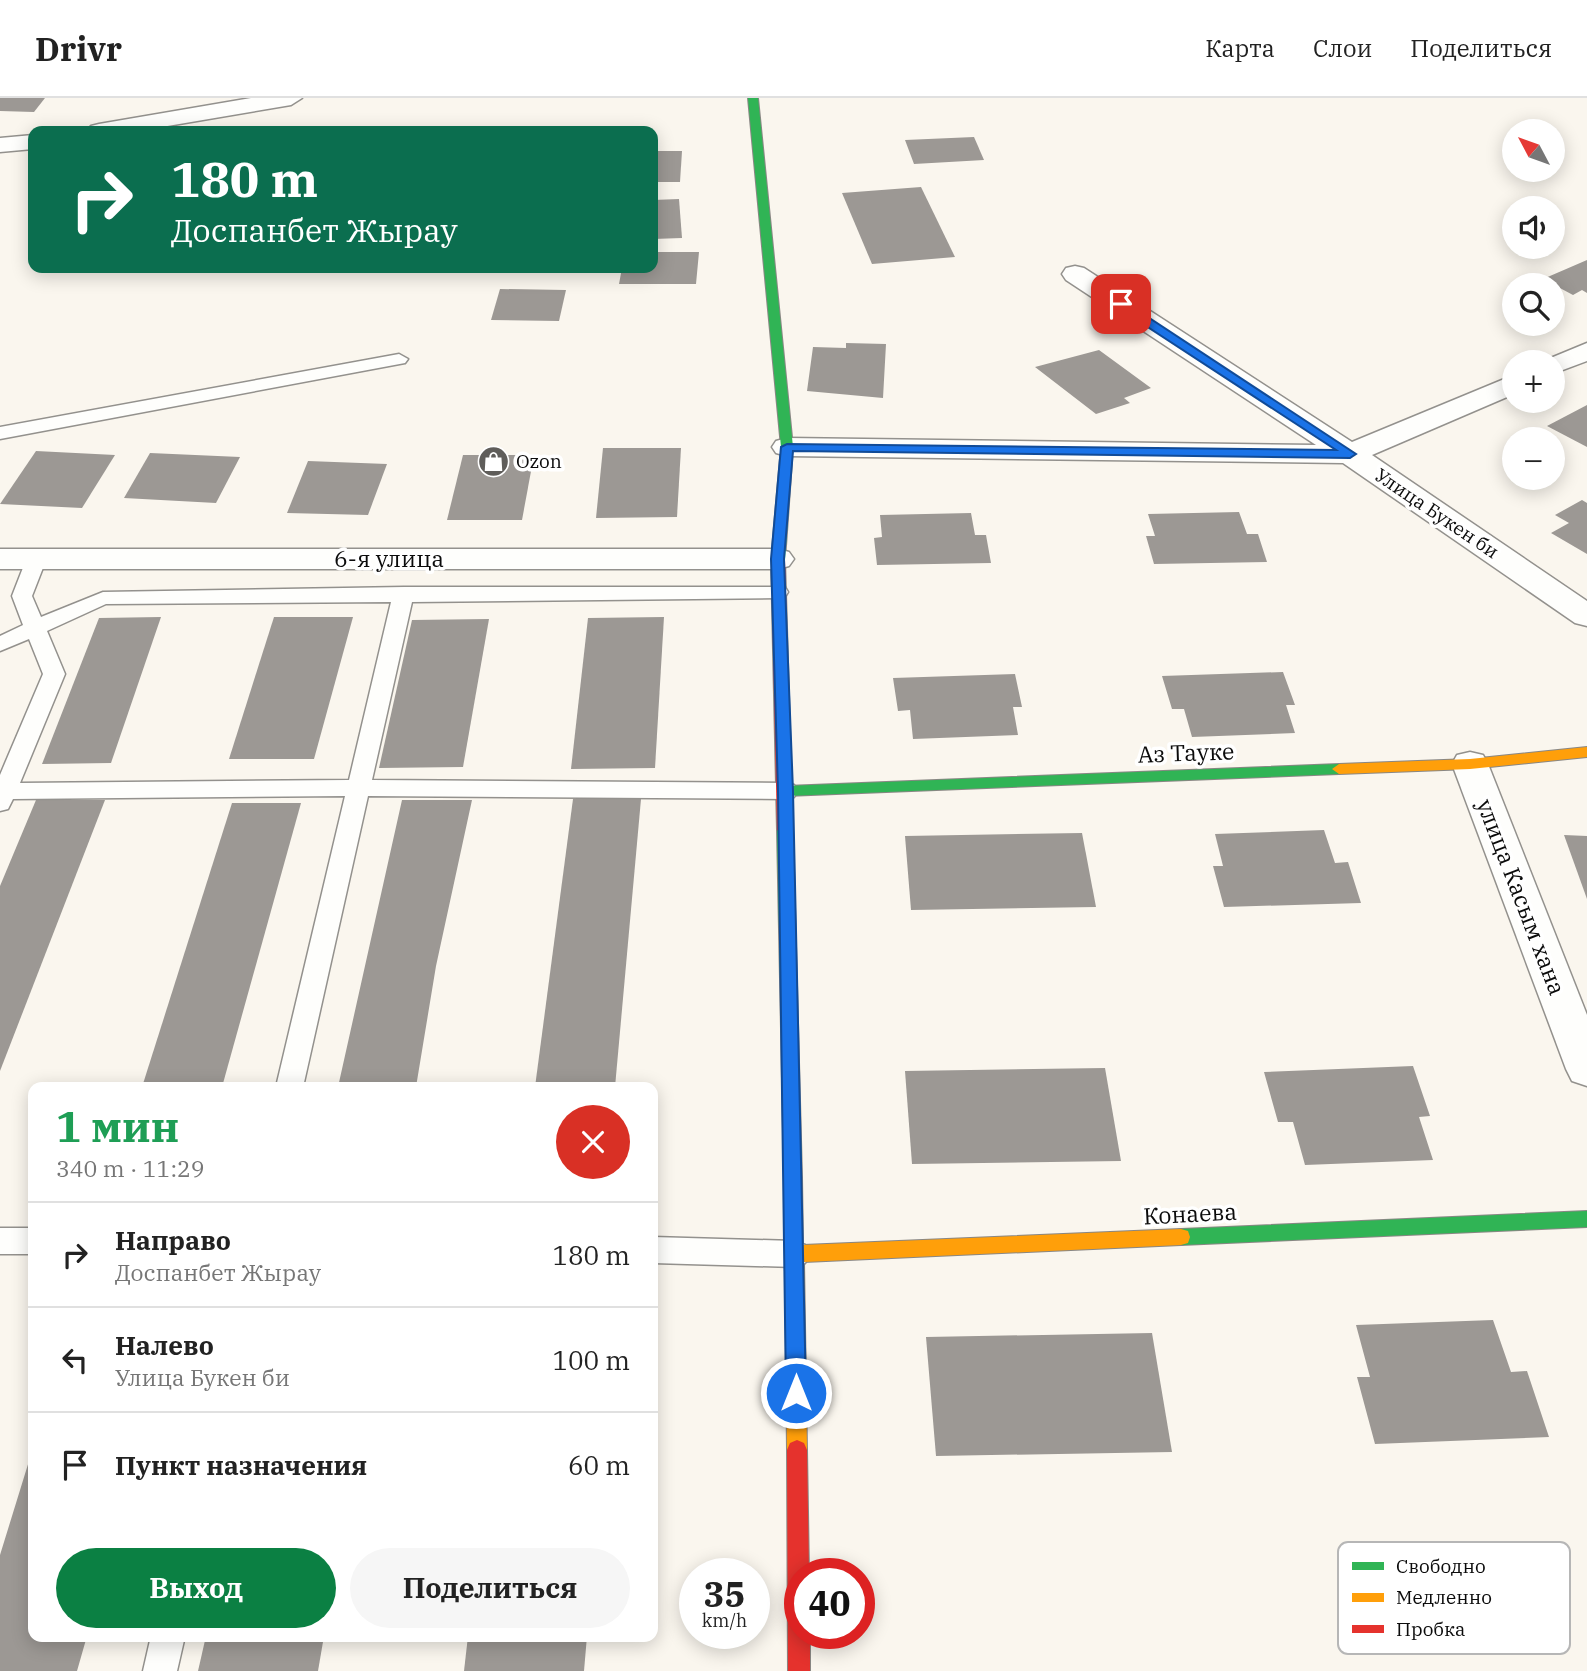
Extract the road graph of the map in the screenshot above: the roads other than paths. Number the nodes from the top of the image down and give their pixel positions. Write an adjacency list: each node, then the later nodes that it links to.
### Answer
1 (291, 98): 3 (street)
2 (753, 98): 12 (street)
3 (128, 126)
4 (28, 142): 5 (street)
5 (0, 145)
6 (1075, 274): 13 (street, Улица Букен би)
7 (1587, 351): 9 (street)
8 (399, 359): 11 (lane)
9 (1565, 360)
10 (1502, 388): 13 (street)
11 (0, 433)
12 (787, 447): 13 (street); 15 (street)
13 (1350, 454): 19 (street, Улица Букен би)
14 (0, 559): 16 (street, 6-я улица)
15 (778, 559): 16 (street, 6-я улица); 17 (street)
16 (36, 560): 20 (lane)
17 (778, 592): 18 (lane); 25 (street)
18 (404, 593): 20 (lane); 24 (lane)
19 (1587, 616)
20 (35, 629): 21 (lane); 26 (lane)
21 (0, 644)
22 (1587, 752): 23 (street, Аз Тауке)
23 (1470, 764): 25 (street, Аз Тауке); 27 (street, улица Касым хана)
24 (358, 788): 25 (lane); 26 (lane); 28 (lane)
25 (786, 791): 33 (street)
26 (2, 795)
27 (1587, 1069)
28 (290, 1082)
29 (1587, 1219): 33 (street, Конаева)
30 (0, 1241): 31 (lane)
31 (28, 1241)
32 (658, 1250): 33 (lane)
33 (795, 1254): 36 (street)
34 (167, 1642): 35 (lane)
35 (160, 1671)
36 (799, 1671)

